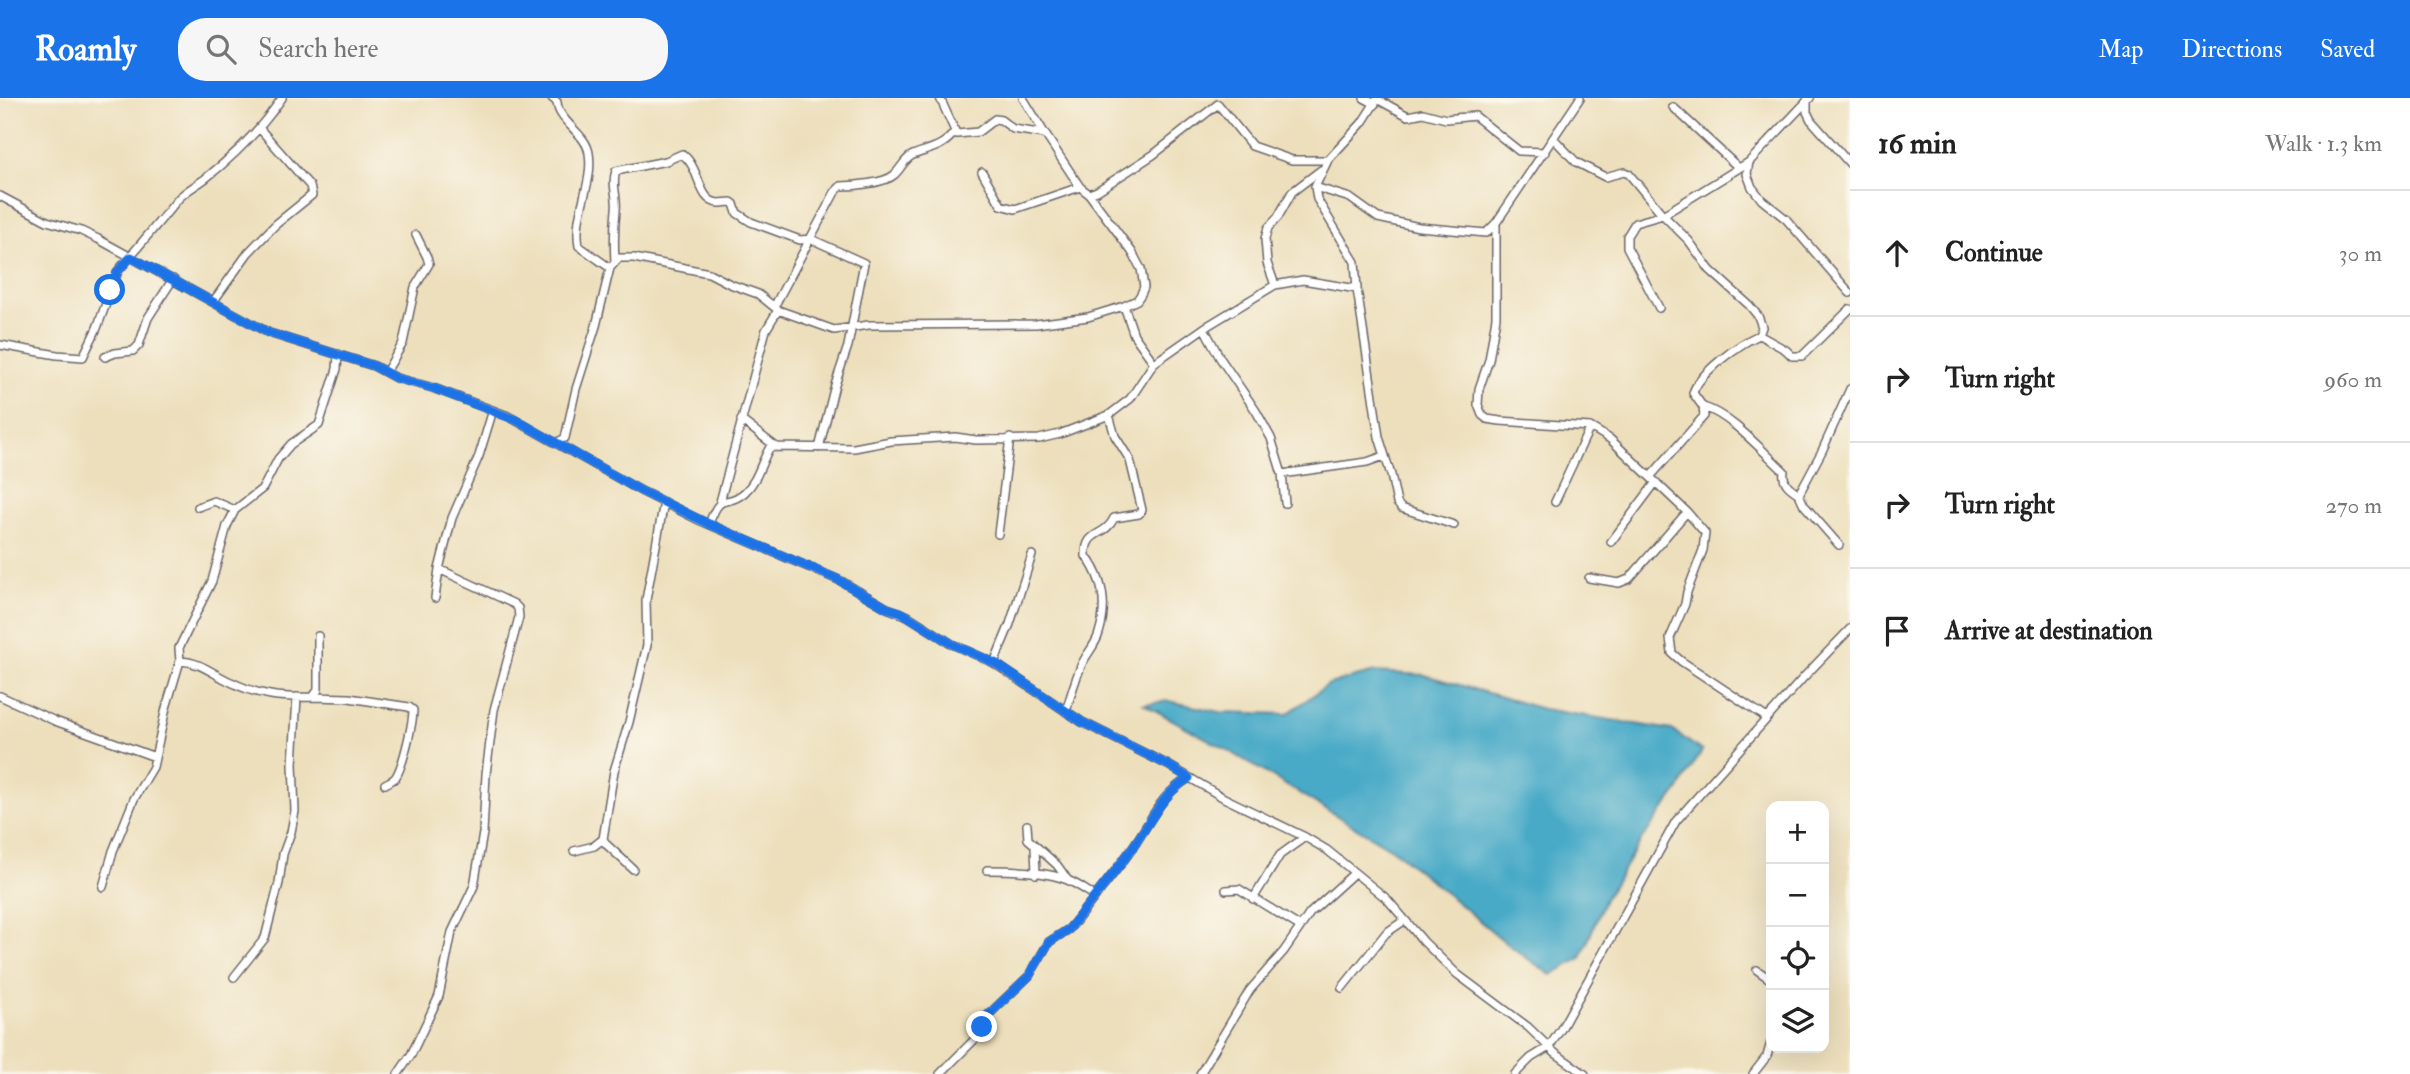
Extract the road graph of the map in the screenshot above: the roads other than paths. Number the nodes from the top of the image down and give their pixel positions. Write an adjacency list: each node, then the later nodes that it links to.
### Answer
1 (282, 98): 10 (street)
2 (940, 98): 11 (street)
3 (1023, 98): 12 (street)
4 (1364, 98): 8 (street)
5 (1580, 98): 13 (street)
6 (557, 99): 30 (street)
7 (1807, 99): 16 (street); 17 (street)
8 (1377, 100): 14 (street); 15 (street)
9 (1673, 107): 18 (street)
10 (260, 129): 29 (street); 35 (street)
11 (955, 131): 12 (street); 28 (street)
12 (1045, 134): 21 (street)
13 (1553, 139): 14 (street); 25 (street)
14 (1545, 152): 26 (street)
15 (1328, 160): 19 (street); 23 (street)
16 (1749, 162): 18 (street); 34 (street)
17 (1850, 163)
18 (1739, 168): 25 (street)
19 (1321, 170): 22 (street); 32 (street)
20 (982, 172): 21 (street)
21 (1080, 187): 23 (street)
22 (1315, 187): 26 (street); 33 (street)
23 (1089, 194): 36 (street)
24 (0, 196): 29 (street)
25 (1663, 215): 38 (street); 42 (street)
26 (1496, 223): 53 (street)
27 (416, 235): 47 (street)
28 (811, 239): 30 (street); 37 (street); 40 (street)
29 (131, 257): 31 (street); 43 (street)
30 (613, 265): 37 (street); 55 (street)
31 (173, 279): 35 (street); 45 (street)
32 (1275, 285): 33 (street); 41 (street)
33 (1357, 289): 58 (street)
34 (1850, 293)
35 (213, 303): 44 (street)
36 (1124, 306): 40 (street); 46 (street)
37 (776, 308): 40 (street); 52 (street)
38 (1659, 308)
39 (1850, 309): 42 (street)
40 (851, 327): 57 (street)
41 (1204, 328): 46 (street); 59 (street)
42 (1759, 335): 49 (street)
43 (0, 345)
44 (338, 354): 47 (street); 67 (street)
45 (105, 358)
46 (1153, 363): 51 (street)
47 (386, 372): 50 (street)
48 (1850, 389): 61 (street)
49 (1703, 407): 60 (street); 61 (street)
50 (493, 410): 55 (street); 75 (street)
51 (1109, 415): 54 (street); 85 (street)
52 (741, 420): 56 (street); 63 (street)
53 (1590, 426): 60 (street); 64 (street)
54 (1010, 438): 57 (street); 71 (street)
55 (556, 443): 62 (street)
56 (775, 446): 57 (street); 63 (street)
57 (820, 448)
58 (1384, 456): 59 (street); 70 (street)
59 (1282, 474): 65 (street)
60 (1653, 479): 68 (street); 72 (street)
61 (1799, 494): 73 (street)
62 (664, 502): 69 (street); 92 (street)
63 (720, 502): 69 (street)
64 (1555, 502)
65 (1285, 503)
66 (198, 507): 67 (street)
67 (235, 510): 80 (street)
68 (1687, 512): 76 (street); 86 (street)
69 (709, 524): 81 (street)
70 (1454, 525)
71 (998, 534)
72 (1611, 542)
73 (1839, 545)
74 (1032, 555): 81 (street)
75 (439, 569): 77 (street); 112 (street)
76 (1589, 578)
77 (435, 598)
78 (1850, 629): 86 (street)
79 (318, 636): 83 (street)
80 (180, 661): 84 (street); 87 (street)
81 (995, 663): 85 (street)
82 (0, 696): 87 (street)
83 (313, 696): 84 (street); 89 (street)
84 (297, 697): 108 (street)
85 (1066, 712): 88 (street)
86 (1767, 718): 110 (street)
87 (155, 757): 100 (street)
88 (1189, 778): 91 (street); 102 (street)
89 (385, 783)
90 (1027, 825): 93 (street)
91 (1305, 837): 98 (street); 103 (street)
92 (603, 839): 94 (street); 95 (street)
93 (1035, 847): 97 (street); 99 (street)
94 (574, 851)
95 (633, 869)
96 (987, 870): 97 (street)
97 (1036, 874): 99 (street)
98 (1353, 874): 104 (street); 105 (street)
99 (1067, 880): 102 (street)
100 (103, 887)
101 (1226, 890): 103 (street)
102 (1095, 896): 113 (street)
103 (1253, 899): 105 (street)
104 (1405, 920): 109 (street); 110 (street)
105 (1299, 926): 114 (street)
106 (1757, 970): 107 (street)
107 (1766, 976)
108 (234, 977)
109 (1342, 988)
110 (1549, 1047): 115 (street); 116 (street)
111 (1768, 1053): 117 (street)
112 (398, 1074)
113 (940, 1074)
114 (1200, 1074)
115 (1515, 1074)
116 (1585, 1074)
117 (1753, 1074)

